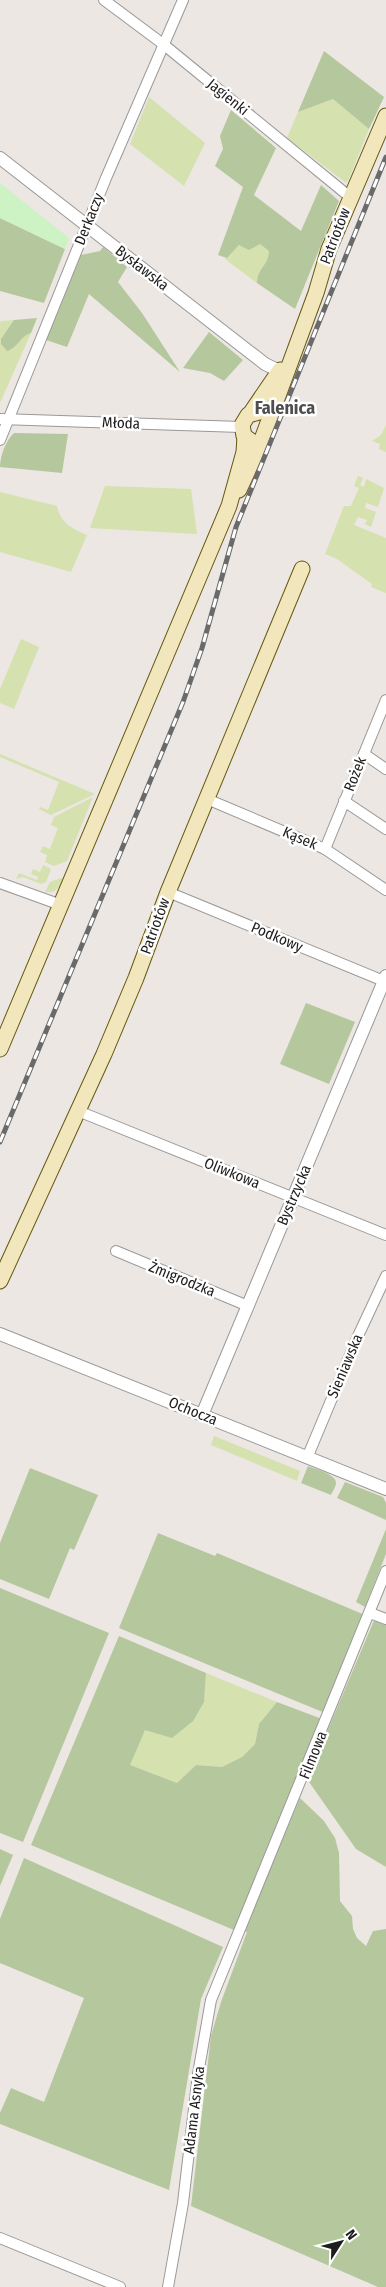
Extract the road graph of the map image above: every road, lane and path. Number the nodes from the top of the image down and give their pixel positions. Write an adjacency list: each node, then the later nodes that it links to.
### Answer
1 (104, 0): 3 (street, Jagienki)
2 (183, 0): 3 (street, Derkaczy)
3 (163, 44): 6 (street, Jagienki); 7 (street, Derkaczy)
4 (386, 116): 6 (main road, Patriotów)
5 (0, 158): 7 (street, Bysławska)
6 (350, 198): 8 (main road, Patriotów)
7 (87, 226): 8 (street, Bysławska); 10 (street, Derkaczy)
8 (282, 373): 9 (main road, Patriotów); 11 (main road, Patriotów)
9 (269, 418): 11 (main road); 13 (main road, Patriotów)
10 (4, 419): 11 (street, Młoda); 12 (street, Derkaczy)
11 (245, 426): 13 (main road); 14 (main road, Patriotów)
12 (0, 440)
13 (261, 442): 14 (main road, Patriotów)
14 (229, 506): 26 (main road, Patriotów)
15 (302, 569): 19 (main road, Patriotów)
16 (385, 705): 17 (street, Rożek)
17 (364, 754): 18 (street); 20 (street, Rożek)
18 (386, 769)
19 (207, 799): 22 (street, Kąsek); 25 (main road, Patriotów)
20 (344, 801): 21 (street); 22 (street, Rożek)
21 (386, 829)
22 (326, 849): 24 (street, Kąsek)
23 (0, 883): 26 (street)
24 (386, 890)
25 (168, 892): 27 (street, Podkowy); 29 (main road, Patriotów)
26 (61, 905): 28 (main road, Patriotów)
27 (385, 980): 30 (street, Bystrzycka)
28 (0, 1049)
29 (78, 1111): 30 (street, Oliwkowa); 34 (main road, Patriotów)
30 (293, 1198): 31 (street, Oliwkowa); 35 (street, Bystrzycka)
31 (386, 1235)
32 (116, 1251): 35 (street, Żmigrodzka)
33 (386, 1276): 38 (street, Sieniawska)
34 (0, 1281)
35 (248, 1306): 37 (street, Bystrzycka)
36 (0, 1334): 37 (street, Ochocza)
37 (202, 1415): 38 (street, Ochocza)
38 (307, 1458): 39 (street, Ochocza)
39 (386, 1489)
40 (386, 1571): 41 (street, Filmowa)
41 (370, 1613): 42 (street); 43 (street, Filmowa)
42 (386, 1619)
43 (236, 1936): 46 (street, Adama Asnyka)
44 (0, 2238): 45 (street)
45 (120, 2287)
46 (168, 2287)

